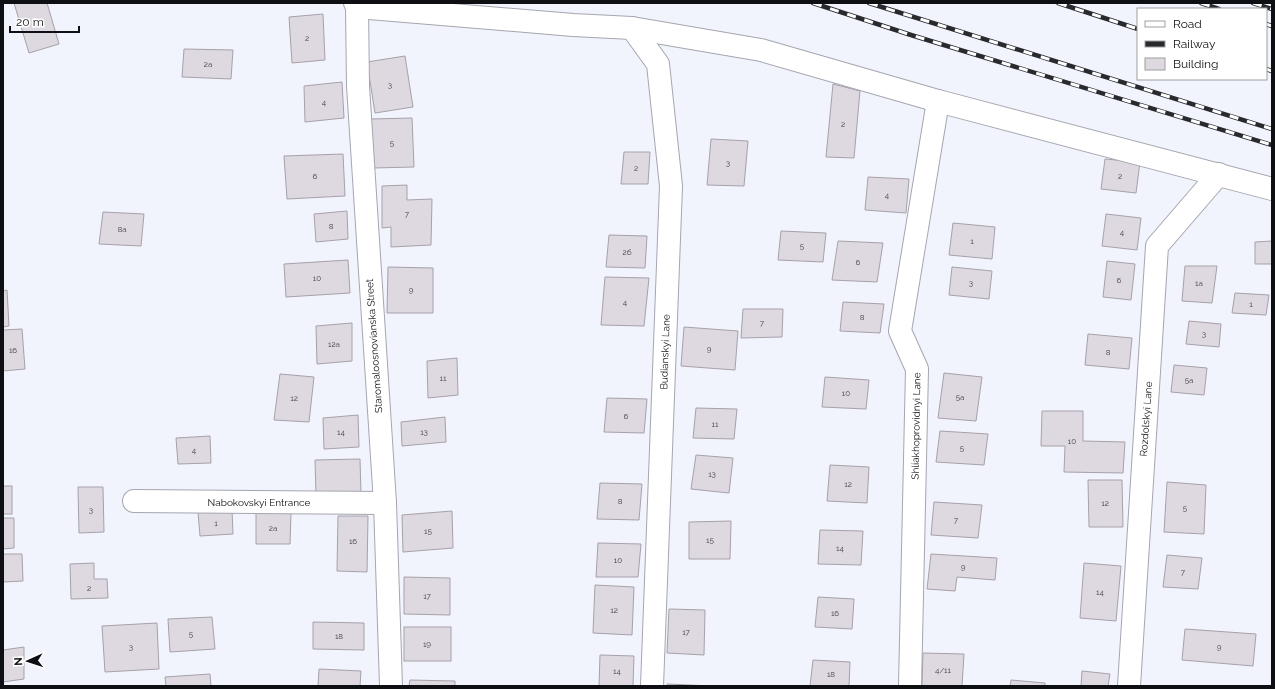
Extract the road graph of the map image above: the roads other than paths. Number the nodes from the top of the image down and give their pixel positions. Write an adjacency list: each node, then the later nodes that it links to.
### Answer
1 (356, 5): 2 (street); 7 (street, Staromaloosnovianska Street)
2 (632, 28): 3 (street); 9 (street, Budianskyi Lane)
3 (938, 101): 4 (street); 10 (street, Shliakhoprovidnyi Lane)
4 (1219, 174): 5 (street); 11 (street, Rozdolskyi Lane)
5 (1272, 189)
6 (134, 501): 7 (street, Nabokovskyi Entrance)
7 (384, 503): 8 (street, Staromaloosnovianska Street)
8 (391, 686)
9 (652, 686)
10 (910, 686)
11 (1129, 686)

